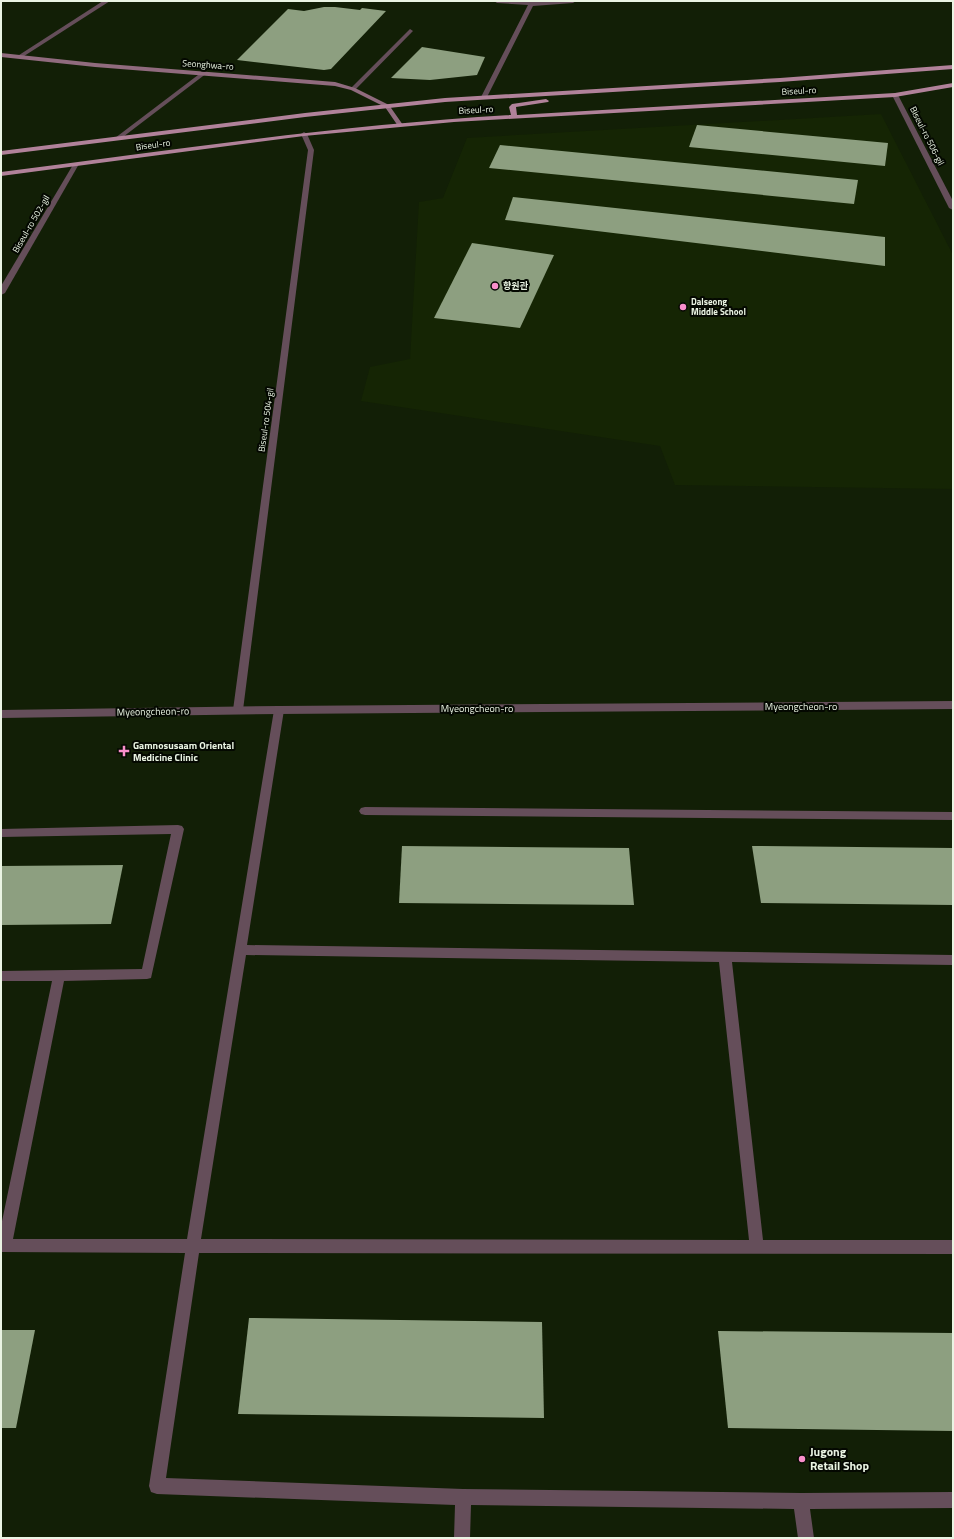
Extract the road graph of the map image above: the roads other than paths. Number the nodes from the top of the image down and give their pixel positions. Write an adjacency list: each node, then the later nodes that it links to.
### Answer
1 (107, 1): 7 (street)
2 (497, 1): 4 (street)
3 (573, 1): 4 (street)
4 (532, 3): 14 (street)
5 (410, 31): 11 (street)
6 (1, 55): 7 (main road, Seonghwa-ro)
7 (19, 57): 9 (main road, Seonghwa-ro)
8 (953, 67): 12 (main road, Biseul-ro)
9 (204, 73): 11 (main road, Seonghwa-ro); 20 (street)
10 (953, 85): 13 (main road, Biseul-ro)
11 (353, 89): 15 (main road, Seonghwa-ro)
12 (572, 93): 14 (main road, Biseul-ro); 16 (main road)
13 (895, 95): 16 (main road, Biseul-ro); 24 (street, Biseul-ro 506-gil)
14 (484, 97): 15 (main road, Biseul-ro)
15 (387, 106): 17 (main road, Seonghwa-ro); 18 (main road, Biseul-ro)
16 (514, 116): 17 (main road, Biseul-ro)
17 (400, 125): 19 (main road, Biseul-ro)
18 (236, 134): 19 (main road, Biseul-ro); 20 (main road, Biseul-ro); 22 (main road, Biseul-ro)
19 (304, 134): 27 (street, Biseul-ro 504-gil)
20 (117, 138): 21 (main road, Biseul-ro)
21 (1, 153)
22 (76, 164): 23 (main road, Biseul-ro); 25 (street, Biseul-ro 502-gil)
23 (1, 174)
24 (953, 208)
25 (1, 293)
26 (953, 705): 28 (street, Myeongcheon-ro)
27 (238, 710): 28 (street, Myeongcheon-ro); 29 (street, Myeongcheon-ro)
28 (278, 710): 33 (street)
29 (1, 714)
30 (365, 811): 31 (street)
31 (953, 816)
32 (1, 833): 37 (street)
33 (240, 950): 34 (street); 39 (street)
34 (725, 956): 35 (street); 40 (street)
35 (953, 960)
36 (1, 976): 37 (street)
37 (59, 976): 38 (street)
38 (2, 1245): 39 (street)
39 (193, 1246): 40 (street); 42 (street)
40 (757, 1247): 41 (street)
41 (953, 1247)
42 (463, 1497): 44 (street); 45 (street)
43 (953, 1500): 44 (street)
44 (801, 1501): 46 (street)
45 (462, 1538)
46 (806, 1538)

